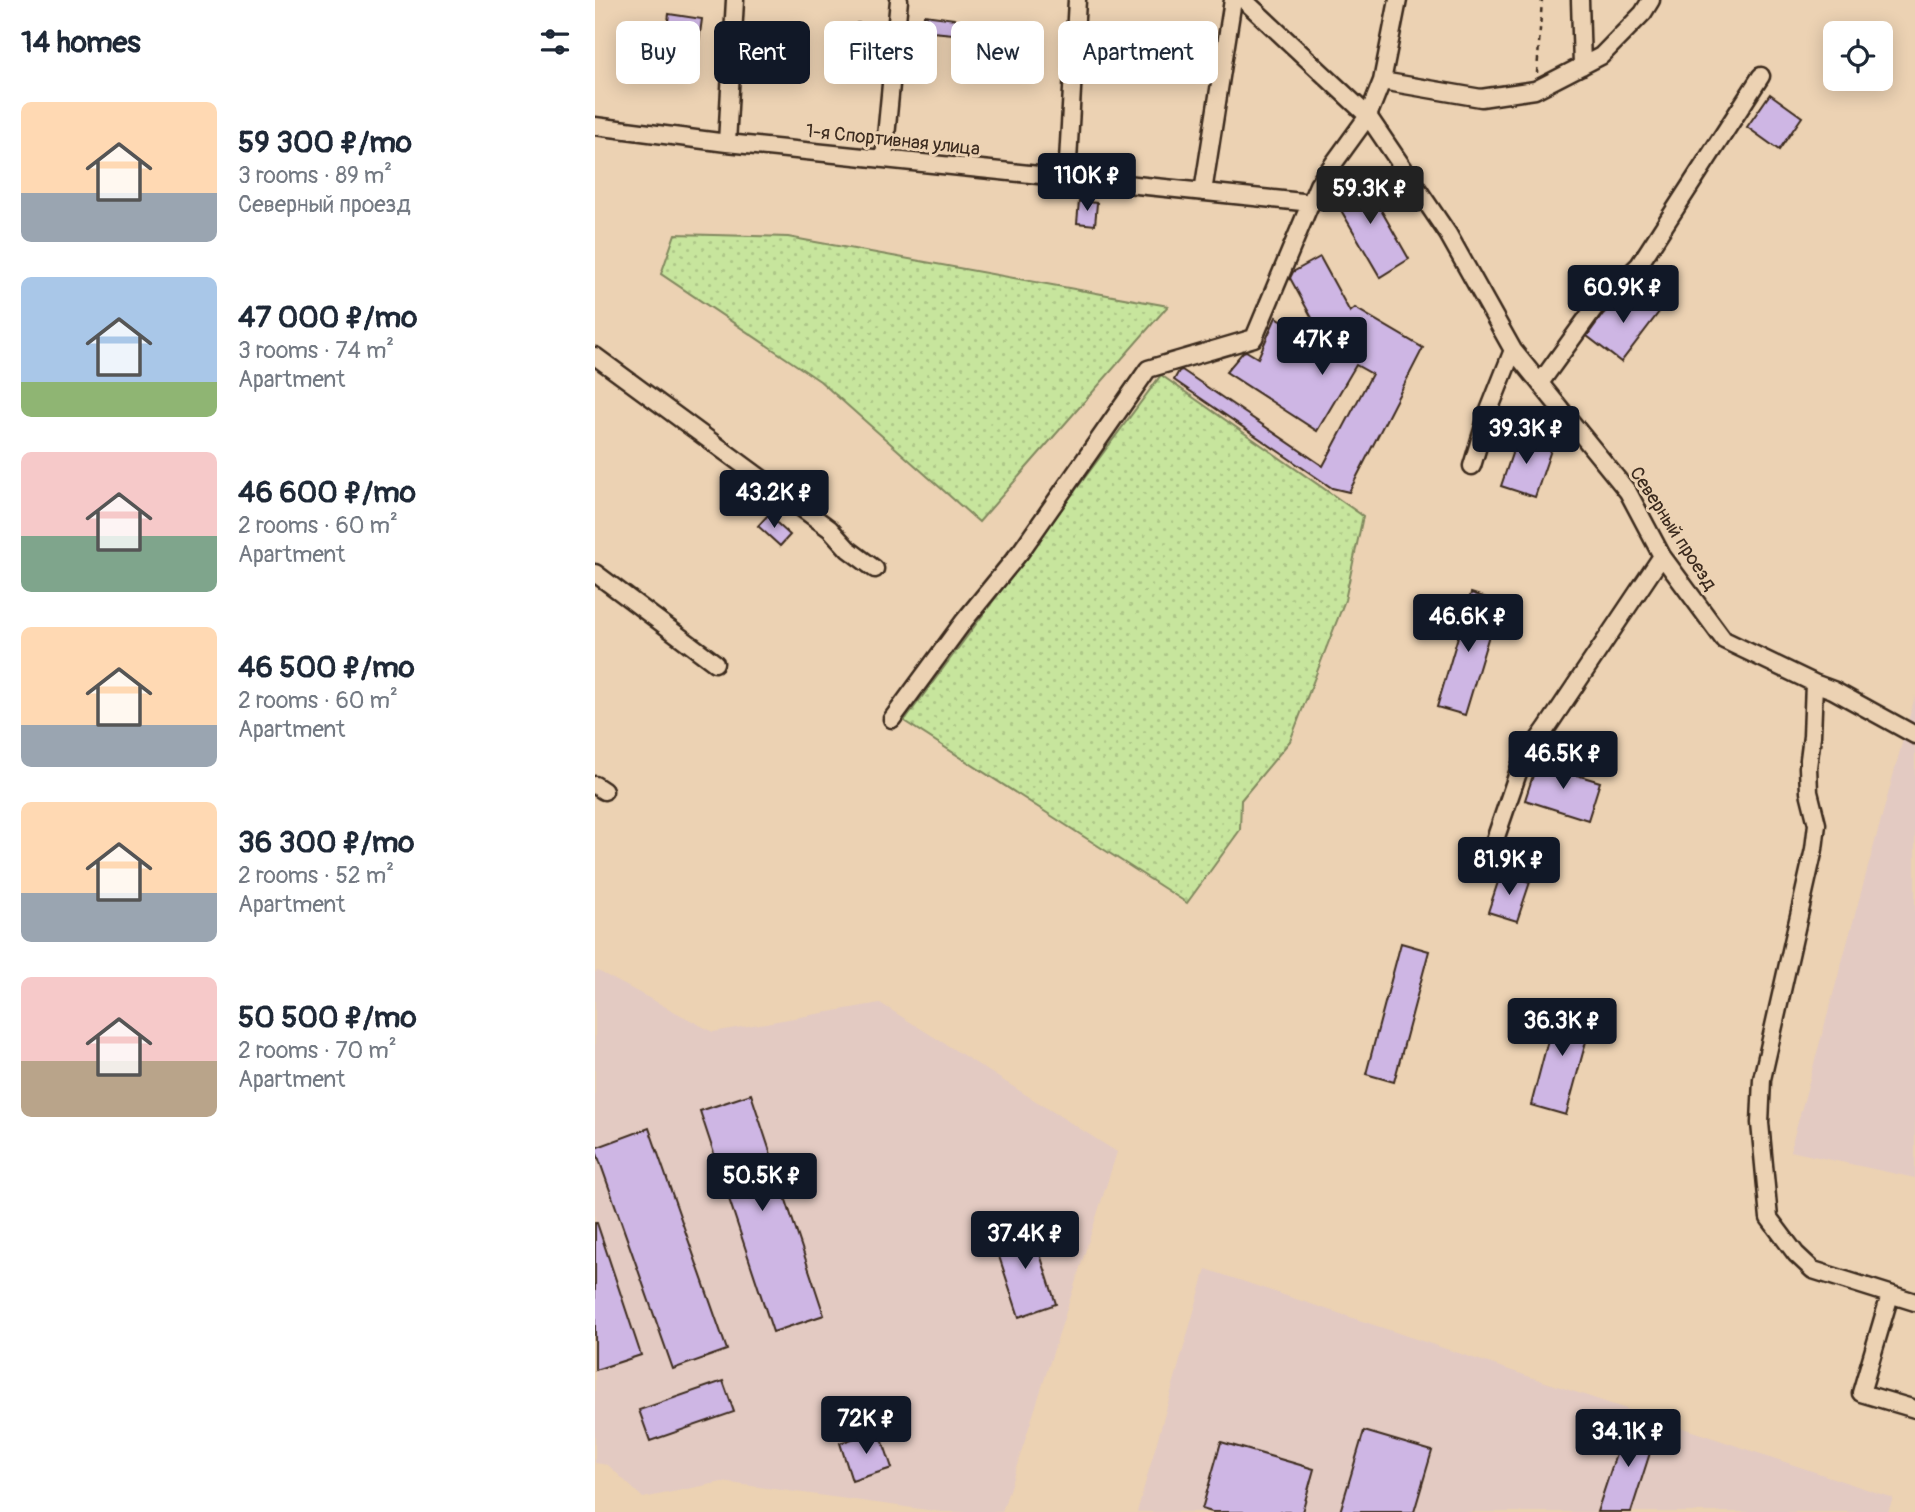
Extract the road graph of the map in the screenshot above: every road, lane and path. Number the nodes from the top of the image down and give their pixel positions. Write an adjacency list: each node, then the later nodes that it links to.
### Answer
1 (735, 0): 16 (street)
2 (899, 0): 17 (street)
3 (1077, 0): 18 (street)
4 (1233, 0): 19 (street)
5 (1244, 0): 14 (street, Северный проезд)
6 (1398, 0): 12 (street)
7 (1542, 0): 13 (path)
8 (1580, 0): 10 (street)
9 (1651, 0): 10 (street)
10 (1582, 66): 13 (street)
11 (1761, 76): 23 (street)
12 (1382, 81): 13 (street); 14 (street)
13 (1535, 90)
14 (1368, 116): 20 (street); 21 (street, Северный проезд)
15 (595, 126): 16 (street, 1-я Спортивная улица)
16 (727, 143): 17 (street, 1-я Спортивная улица)
17 (884, 158): 18 (street, 1-я Спортивная улица)
18 (1067, 179): 19 (street, 1-я Спортивная улица)
19 (1203, 192): 20 (street, 1-я Спортивная улица)
20 (1312, 203): 30 (street)
21 (1513, 350): 23 (street, Северный проезд); 24 (street)
22 (595, 356): 26 (street)
23 (1540, 383): 25 (street, Северный проезд)
24 (1472, 466)
25 (1662, 556): 29 (street, Северный проезд); 32 (street)
26 (875, 569)
27 (595, 573): 28 (street)
28 (715, 663)
29 (1814, 683): 31 (street, Северный проезд); 33 (street)
30 (892, 719)
31 (1915, 734)
32 (1487, 863)
33 (1890, 1295): 34 (street); 35 (street)
34 (1915, 1302)
35 (1915, 1409)

